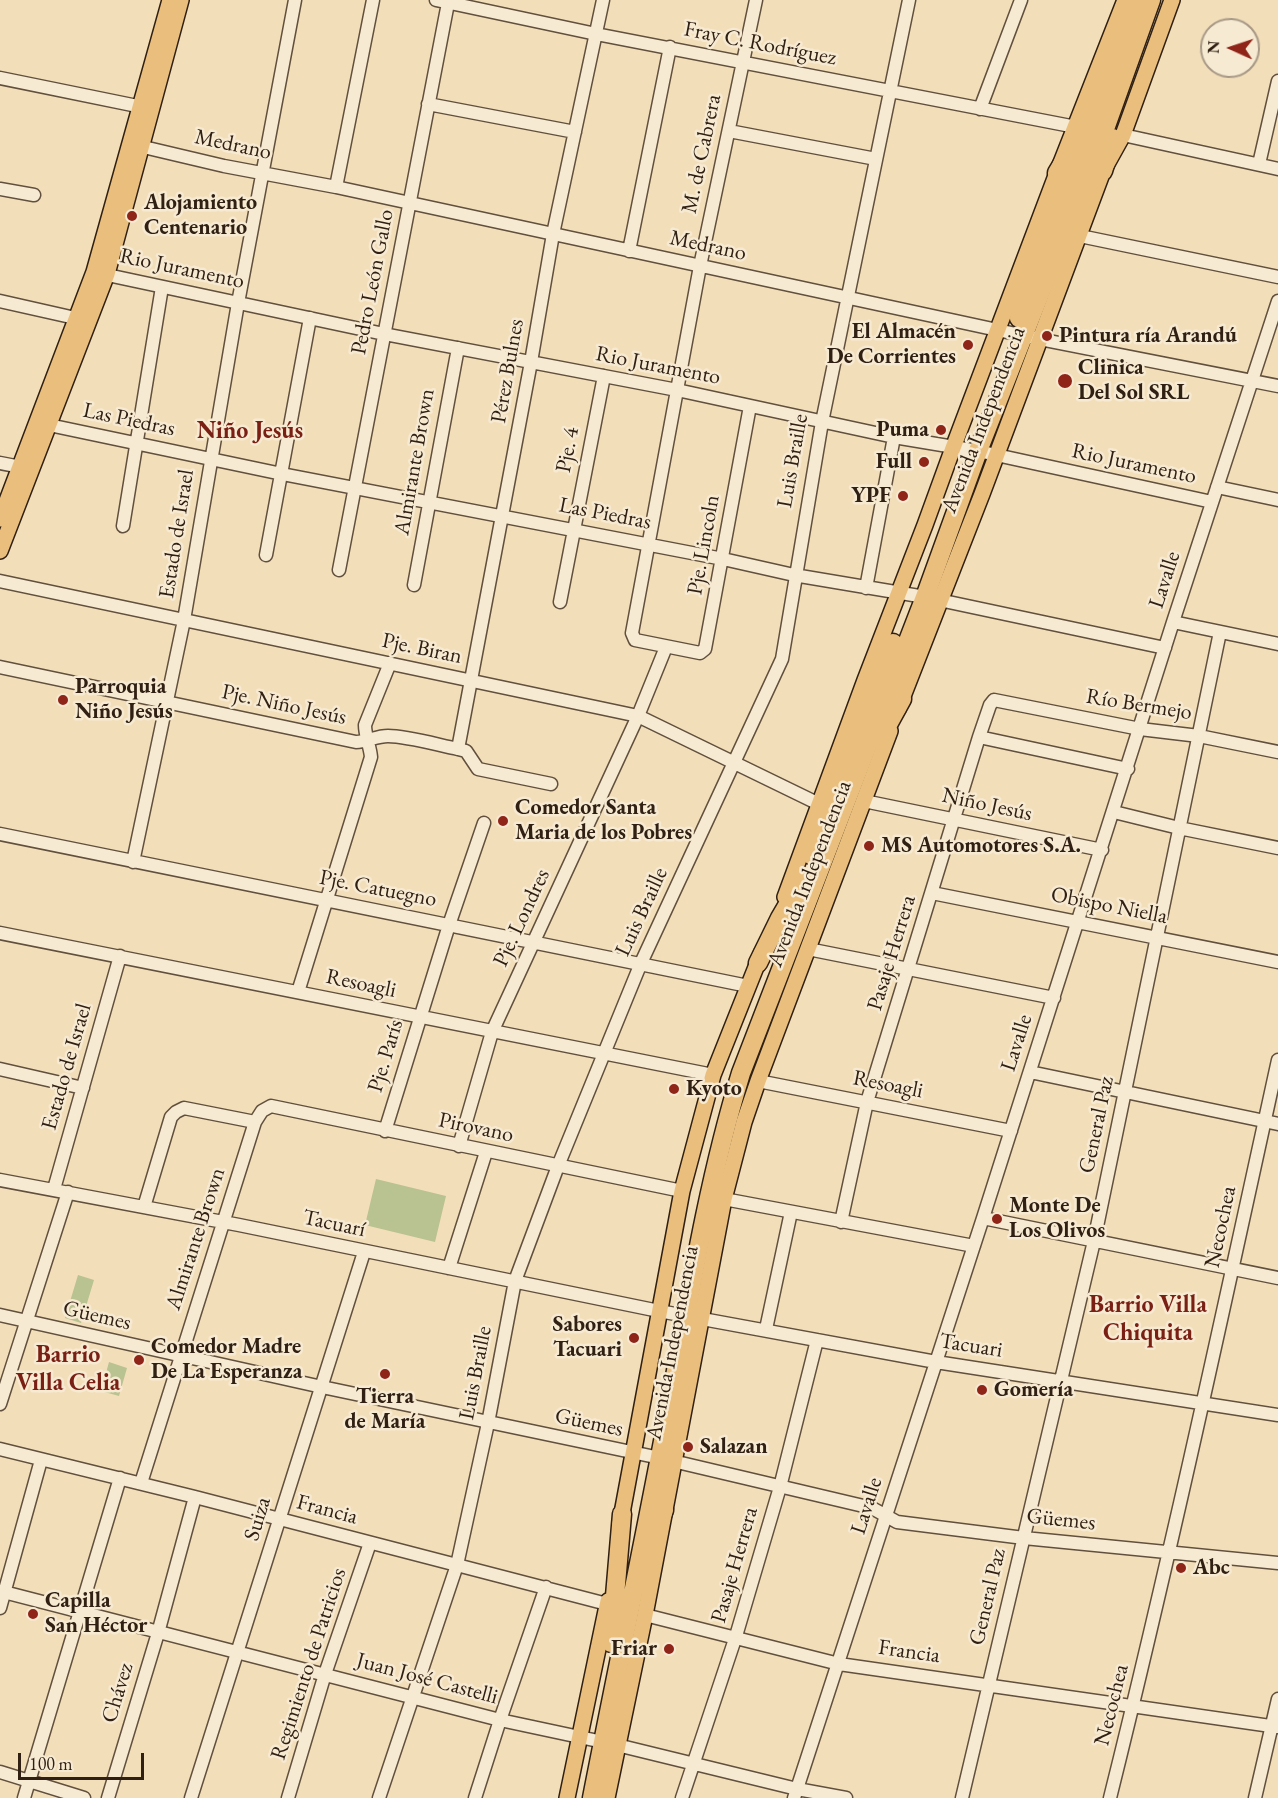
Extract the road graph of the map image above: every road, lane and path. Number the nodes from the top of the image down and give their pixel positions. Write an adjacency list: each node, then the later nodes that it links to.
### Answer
1 (170, 0): 23 (main road)
2 (181, 0): 23 (main road)
3 (295, 0): 34 (street, Estado de Israel)
4 (373, 0): 36 (street)
5 (603, 0): 14 (street, Pérez Bulnes)
6 (756, 0): 16 (street, M. de Cabrera)
7 (909, 0): 21 (street, Luis Braille)
8 (1021, 0): 24 (street)
9 (1125, 0): 25 (main road, Avenida Independencia)
10 (1139, 0): 18 (highway, Avenida Independencia)
11 (1151, 0): 17 (highway, Avenida Independencia)
12 (1172, 0): 28 (main road, Avenida Independencia)
13 (442, 1): 14 (street, Fray C. Rodríguez); 22 (street, Pedro León Gallo)
14 (596, 34): 15 (street, Fray C. Rodríguez); 27 (street, Pérez Bulnes)
15 (670, 47): 16 (street, Fray C. Rodríguez); 42 (street)
16 (744, 61): 21 (street, Fray C. Rodríguez); 26 (street, M. de Cabrera)
17 (1128, 70): 33 (highway); 54 (highway, Avenida Independencia)
18 (1108, 77): 35 (highway); 54 (highway, Avenida Independencia)
19 (0, 78): 23 (street)
20 (1277, 86): 31 (street)
21 (888, 92): 24 (street, Fray C. Rodríguez); 30 (street, Luis Braille)
22 (428, 104): 27 (street); 39 (street, Pedro León Gallo)
23 (146, 107): 29 (main road)
24 (980, 109): 25 (street, Fray C. Rodríguez)
25 (1076, 127): 35 (main road, Avenida Independencia)
26 (729, 131): 30 (street); 43 (street, M. de Cabrera)
27 (575, 132): 40 (street, Pérez Bulnes)
28 (1123, 135): 31 (street); 33 (main road, Avenida Independencia)
29 (136, 145): 34 (street, Medrano); 44 (main road)
30 (876, 159): 47 (street, Luis Braille)
31 (1259, 164): 32 (street)
32 (1278, 169)
33 (1103, 171): 41 (main road, Avenida Independencia)
34 (261, 172): 36 (street, Medrano); 50 (street, Estado de Israel)
35 (1057, 173): 54 (main road, Avenida Independencia)
36 (336, 187): 39 (street, Medrano)
37 (0, 189): 38 (street)
38 (34, 195)
39 (410, 204): 40 (street, Medrano); 55 (street, Pedro León Gallo)
40 (553, 234): 42 (street, Medrano); 57 (street, Pérez Bulnes)
41 (1080, 236): 45 (street); 54 (main road, Avenida Independencia)
42 (629, 251): 43 (street, Medrano)
43 (700, 266): 47 (street, Medrano); 61 (street, M. de Cabrera)
44 (100, 273): 46 (street, Rio Juramento); 52 (main road)
45 (1278, 277)
46 (162, 287): 50 (street, Rio Juramento); 66 (street)
47 (847, 297): 54 (street, Medrano); 63 (street, Luis Braille)
48 (0, 301): 52 (street)
49 (1278, 301): 53 (street, Lavalle)
50 (238, 303): 51 (street, Rio Juramento); 69 (street, Estado de Israel)
51 (310, 318): 55 (street, Rio Juramento); 72 (street)
52 (84, 320): 64 (main road)
53 (1274, 328): 59 (street, Lavalle)
54 (1019, 333): 59 (street, Medrano); 67 (highway, Avenida Independencia); 68 (main road, Avenida Independencia)
55 (384, 334): 56 (street, Rio Juramento); 73 (street, Pedro León Gallo)
56 (458, 348): 57 (street, Rio Juramento); 76 (street, Almirante Brown)
57 (531, 362): 58 (street, Rio Juramento); 78 (street, Pérez Bulnes)
58 (604, 376): 61 (street, Rio Juramento); 81 (street, Pje. 4)
59 (1251, 381): 60 (street, Medrano); 74 (street, Lavalle)
60 (1278, 386)
61 (677, 390): 62 (street, Rio Juramento); 82 (street, M. de Cabrera)
62 (750, 406): 63 (street, Rio Juramento); 85 (street, Pje. Lincoln)
63 (822, 422): 65 (street, Rio Juramento); 87 (street, Luis Braille)
64 (43, 423): 66 (street, Las Piedras); 71 (main road)
65 (894, 437): 67 (street, Rio Juramento); 90 (street)
66 (136, 442): 69 (street, Las Piedras); 80 (street)
67 (966, 450): 68 (street, Rio Juramento); 91 (highway, Avenida Independencia); 91 (main road, Avenida Independencia)
68 (996, 455): 77 (street, Rio Juramento); 91 (main road, Avenida Independencia)
69 (211, 459): 72 (street, Las Piedras); 93 (street, Estado de Israel)
70 (0, 463): 71 (street)
71 (25, 468): 79 (main road); 83 (main road)
72 (282, 474): 73 (street, Las Piedras); 84 (street)
73 (356, 487): 76 (street, Las Piedras); 86 (street, Pedro León Gallo)
74 (1217, 487): 75 (street, Rio Juramento); 77 (street, Lavalle)
75 (1278, 500)
76 (429, 501): 78 (street, Las Piedras); 89 (street, Almirante Brown)
77 (1212, 502): 94 (street, Lavalle)
78 (503, 516): 81 (street, Las Piedras); 101 (street, Pérez Bulnes)
79 (0, 519)
80 (123, 526)
81 (574, 529): 82 (street, Las Piedras); 92 (street, Pje. 4)
82 (650, 544): 85 (street, Las Piedras); 97 (street, M. de Cabrera)
83 (0, 551)
84 (266, 555)
85 (723, 559): 87 (street, Las Piedras); 97 (street, Pje. Lincoln)
86 (339, 570)
87 (794, 575): 90 (street, Las Piedras); 113 (street, Luis Braille)
88 (0, 581): 93 (street, Pje. Biran)
89 (414, 585)
90 (866, 588): 91 (street, Las Piedras)
91 (919, 597): 98 (street, Las Piedras); 102 (main road, Avenida Independencia); 103 (main road, Avenida Independencia); 117 (highway, Avenida Independencia)
92 (560, 602)
93 (184, 620): 99 (street, Pje. Biran); 105 (street, Estado de Israel)
94 (1173, 622): 95 (street); 98 (street, Lavalle)
95 (1220, 632): 96 (street); 108 (street, General Paz)
96 (1278, 644)
97 (666, 647): 106 (street, Pje. Londres)
98 (1165, 648): 107 (street, Lavalle)
99 (390, 663): 101 (street, Pje. Biran); 110 (street)
100 (0, 667): 105 (street, Pje. Niño Jesús)
101 (471, 680): 106 (street, Pje. Biran); 111 (street, Pérez Bulnes)
102 (865, 680): 117 (highway)
103 (902, 699): 116 (main road, Avenida Independencia); 117 (highway)
104 (994, 700): 107 (street, Río Bermejo); 109 (street, Pasaje Herrera)
105 (168, 702): 110 (street, Pje. Niño Jesús); 125 (street, Estado de Israel)
106 (638, 716): 113 (street, Pje. Biran); 133 (street, Pje. Londres)
107 (1140, 729): 108 (street, Río Bermejo); 114 (street, Lavalle)
108 (1199, 736): 112 (street, Río Bermejo); 121 (street, General Paz)
109 (979, 737): 114 (street); 119 (street, Pasaje Herrera)
110 (368, 742): 111 (street, Pje. Niño Jesús); 128 (street)
111 (458, 749): 115 (street)
112 (1278, 752)
113 (735, 762): 117 (street, Pje. Biran); 137 (street, Luis Braille)
114 (1128, 769): 118 (street, Lavalle)
115 (551, 784)
116 (864, 801): 119 (street, Niño Jesús); 134 (main road, Avenida Independencia)
117 (829, 808): 126 (highway, Avenida Independencia); 138 (main road, Avenida Independencia); 182 (highway, Avenida Independencia)
118 (1114, 812): 121 (street); 124 (street, Lavalle)
119 (954, 819): 124 (street, Niño Jesús); 127 (street, Pasaje Herrera)
120 (484, 823): 130 (street, Pje. París)
121 (1179, 828): 123 (street); 132 (street, General Paz)
122 (0, 834): 125 (street, Pje. Catuegno)
123 (1278, 848)
124 (1102, 850): 129 (street, Lavalle)
125 (133, 862): 128 (street, Pje. Catuegno)
126 (801, 882): 138 (highway); 182 (highway, Avenida Independencia)
127 (932, 893): 129 (street, Obispo Niella); 139 (street, Pasaje Herrera)
128 (326, 900): 130 (street, Pje. Catuegno); 141 (street)
129 (1079, 921): 132 (street, Obispo Niella); 142 (street, Lavalle)
130 (449, 925): 133 (street, Pje. Catuegno); 143 (street, Pje. París)
131 (0, 933): 135 (street, Resoagli)
132 (1157, 936): 136 (street, Obispo Niella); 152 (street, General Paz)
133 (535, 943): 137 (street, Pje. Catuegno); 144 (street, Pje. Londres)
134 (808, 949): 139 (street); 150 (main road, Avenida Independencia)
135 (120, 956): 141 (street, Resoagli); 151 (street, Estado de Israel)
136 (1278, 962)
137 (641, 963): 140 (street, Pje. Catuegno); 145 (street, Luis Braille)
138 (758, 963): 140 (main road, Avenida Independencia)
139 (909, 970): 142 (street); 153 (street, Pasaje Herrera)
140 (748, 986): 149 (main road, Avenida Independencia)
141 (298, 992): 143 (street, Resoagli)
142 (1054, 998): 148 (street, Lavalle)
143 (420, 1018): 144 (street, Resoagli); 158 (street, Pje. París)
144 (492, 1032): 145 (street, Resoagli); 160 (street, Pje. Londres)
145 (603, 1053): 149 (street, Resoagli); 162 (street, Luis Braille)
146 (1278, 1060): 155 (street, Necochea)
147 (0, 1069): 151 (street)
148 (1030, 1072): 152 (street); 159 (street, Lavalle)
149 (713, 1075): 165 (main road, Avenida Independencia)
150 (758, 1081): 153 (street, Resoagli); 167 (main road, Avenida Independencia)
151 (83, 1088): 164 (street, Estado de Israel)
152 (1126, 1091): 155 (street); 173 (street, General Paz)
153 (867, 1102): 159 (street, Resoagli); 172 (street, Pasaje Herrera)
154 (262, 1111): 156 (street, Almirante Brown); 158 (street, Pirovano)
155 (1265, 1121): 157 (street); 177 (street, Necochea)
156 (255, 1122): 168 (street); 171 (street, Almirante Brown)
157 (1278, 1124)
158 (386, 1131): 160 (street, Pirovano)
159 (1011, 1131): 170 (street, Lavalle)
160 (459, 1146): 161 (street, Pirovano)
161 (486, 1152): 162 (street, Pirovano); 176 (street)
162 (558, 1166): 165 (street, Pirovano); 179 (street, Luis Braille)
163 (0, 1180): 164 (street, Tacuarí)
164 (54, 1189): 166 (street, Tacuarí)
165 (682, 1191): 180 (main road, Avenida Independencia)
166 (68, 1192): 168 (street, Tacuarí); 183 (street)
167 (724, 1199): 169 (street); 182 (main road, Avenida Independencia)
168 (144, 1207): 171 (street, Tacuarí)
169 (791, 1212): 172 (street); 184 (street)
170 (983, 1218): 173 (street); 174 (street, Lavalle)
171 (223, 1222): 175 (street, Tacuarí); 186 (street, Almirante Brown)
172 (841, 1222): 174 (street)
173 (1094, 1241): 177 (street); 188 (street, General Paz)
174 (974, 1246): 187 (street, Lavalle)
175 (364, 1252): 176 (street, Tacuarí); 189 (street, Suiza)
176 (449, 1268): 179 (street, Tacuarí)
177 (1234, 1270): 178 (street); 190 (street, Necochea)
178 (1278, 1278)
179 (515, 1281): 180 (street, Tacuarí); 193 (street, Luis Braille)
180 (659, 1311): 182 (street, Tacuari); 195 (main road, Avenida Independencia)
181 (0, 1315): 183 (street, Güemes)
182 (689, 1316): 184 (street, Tacuari); 195 (highway, Avenida Independencia)
183 (27, 1321): 186 (street, Güemes); 191 (street)
184 (766, 1329): 185 (street, Tacuari)
185 (817, 1340): 187 (street, Tacuari); 199 (street, Pasaje Herrera)
186 (181, 1356): 189 (street, Güemes); 198 (street, Almirante Brown)
187 (936, 1362): 188 (street, Tacuari); 203 (street, Lavalle)
188 (1061, 1381): 190 (street, Tacuari); 205 (street, General Paz)
189 (322, 1387): 193 (street, Güemes); 204 (street, Suiza)
190 (1204, 1402): 192 (street, Tacuari); 207 (street, Necochea)
191 (0, 1404)
192 (1278, 1415)
193 (488, 1423): 195 (street, Güemes); 209 (street, Luis Braille)
194 (0, 1449): 196 (street, Francia)
195 (654, 1458): 199 (street, Güemes); 201 (main road, Avenida Independencia); 202 (main road, Avenida Independencia); 216 (highway, Avenida Independencia); 219 (highway, Avenida Independencia)
196 (41, 1460): 197 (street, Francia); 211 (street)
197 (120, 1478): 198 (street, Francia); 214 (street)
198 (141, 1483): 200 (street, Francia)
199 (780, 1487): 203 (street, Güemes); 218 (street, Pasaje Herrera)
200 (195, 1497): 204 (street, Francia); 217 (street, Chávez)
201 (664, 1510): 215 (main road, Avenida Independencia); 216 (highway)
202 (622, 1514): 212 (main road, Avenida Independencia); 219 (highway)
203 (886, 1515): 205 (street, Güemes); 221 (street, Lavalle)
204 (280, 1520): 206 (street, Francia); 220 (street, Suiza)
205 (1024, 1538): 207 (street, Güemes); 223 (street, General Paz)
206 (370, 1543): 209 (street, Francia); 222 (street, Regimiento de Patricios)
207 (1170, 1552): 208 (street, Güemes); 226 (street, Necochea)
208 (1278, 1563)
209 (457, 1565): 210 (street, Francia); 224 (street, Luis Braille)
210 (546, 1587): 212 (street, Francia); 227 (street)
211 (2, 1592): 213 (street); 214 (street, Juan José Castelli)
212 (607, 1604): 229 (main road, Avenida Independencia)
213 (0, 1608)
214 (80, 1612): 217 (street, Juan José Castelli); 232 (street)
215 (645, 1615): 218 (street, Francia); 229 (main road, Avenida Independencia)
216 (627, 1620): 229 (highway, Avenida Independencia)
217 (158, 1633): 220 (street, Juan José Castelli); 236 (street, Chávez)
218 (736, 1636): 221 (street, Francia); 230 (street, Pasaje Herrera)
219 (611, 1643): 229 (highway, Avenida Independencia)
220 (238, 1654): 222 (street, Juan José Castelli); 237 (street, Suiza)
221 (838, 1664): 223 (street, Francia); 233 (street, Lavalle)
222 (325, 1674): 224 (street, Juan José Castelli); 238 (street, Regimiento de Patricios)
223 (989, 1684): 226 (street, Francia); 247 (street, General Paz)
224 (413, 1697): 227 (street, Juan José Castelli); 239 (street, Luis Braille)
225 (1278, 1699): 228 (street)
226 (1133, 1706): 228 (street, Francia); 248 (street, Necochea)
227 (500, 1720): 229 (street, Juan José Castelli); 240 (street)
228 (1275, 1727): 249 (street)
229 (598, 1741): 230 (street, Juan José Castelli); 241 (main road, Avenida Independencia); 242 (highway, Avenida Independencia); 243 (highway, Avenida Independencia); 244 (main road, Avenida Independencia)
230 (693, 1762): 233 (street, Juan José Castelli); 245 (street, Pasaje Herrera)
231 (0, 1772): 232 (street)
232 (29, 1781): 234 (street); 235 (street)
233 (795, 1793): 246 (street, Juan José Castelli)
234 (24, 1798)
235 (84, 1798)
236 (108, 1798)
237 (191, 1798)
238 (288, 1798)
239 (380, 1798)
240 (475, 1798)
241 (567, 1798)
242 (581, 1798)
243 (592, 1798)
244 (607, 1798)
245 (682, 1798)
246 (846, 1798)
247 (962, 1798)
248 (1110, 1798)
249 (1255, 1798)

